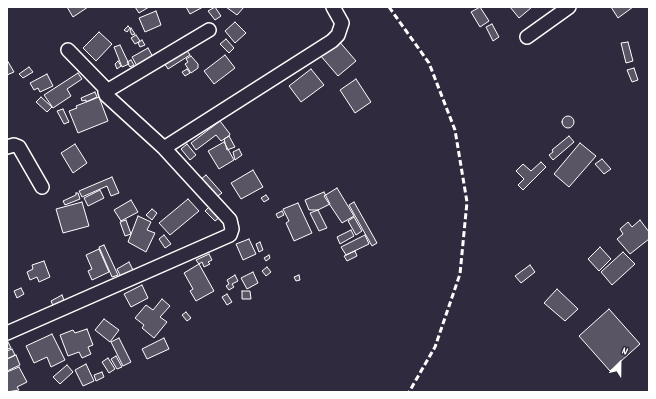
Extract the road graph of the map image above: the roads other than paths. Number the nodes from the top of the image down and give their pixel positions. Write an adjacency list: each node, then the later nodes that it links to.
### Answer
1 (333, 7): 8 (street)
2 (569, 7): 4 (street)
3 (208, 30): 6 (street)
4 (527, 37)
5 (68, 50): 6 (street)
6 (106, 89): 8 (street)
7 (7, 147): 9 (street)
8 (164, 148): 10 (street)
9 (42, 187)
10 (7, 333)

